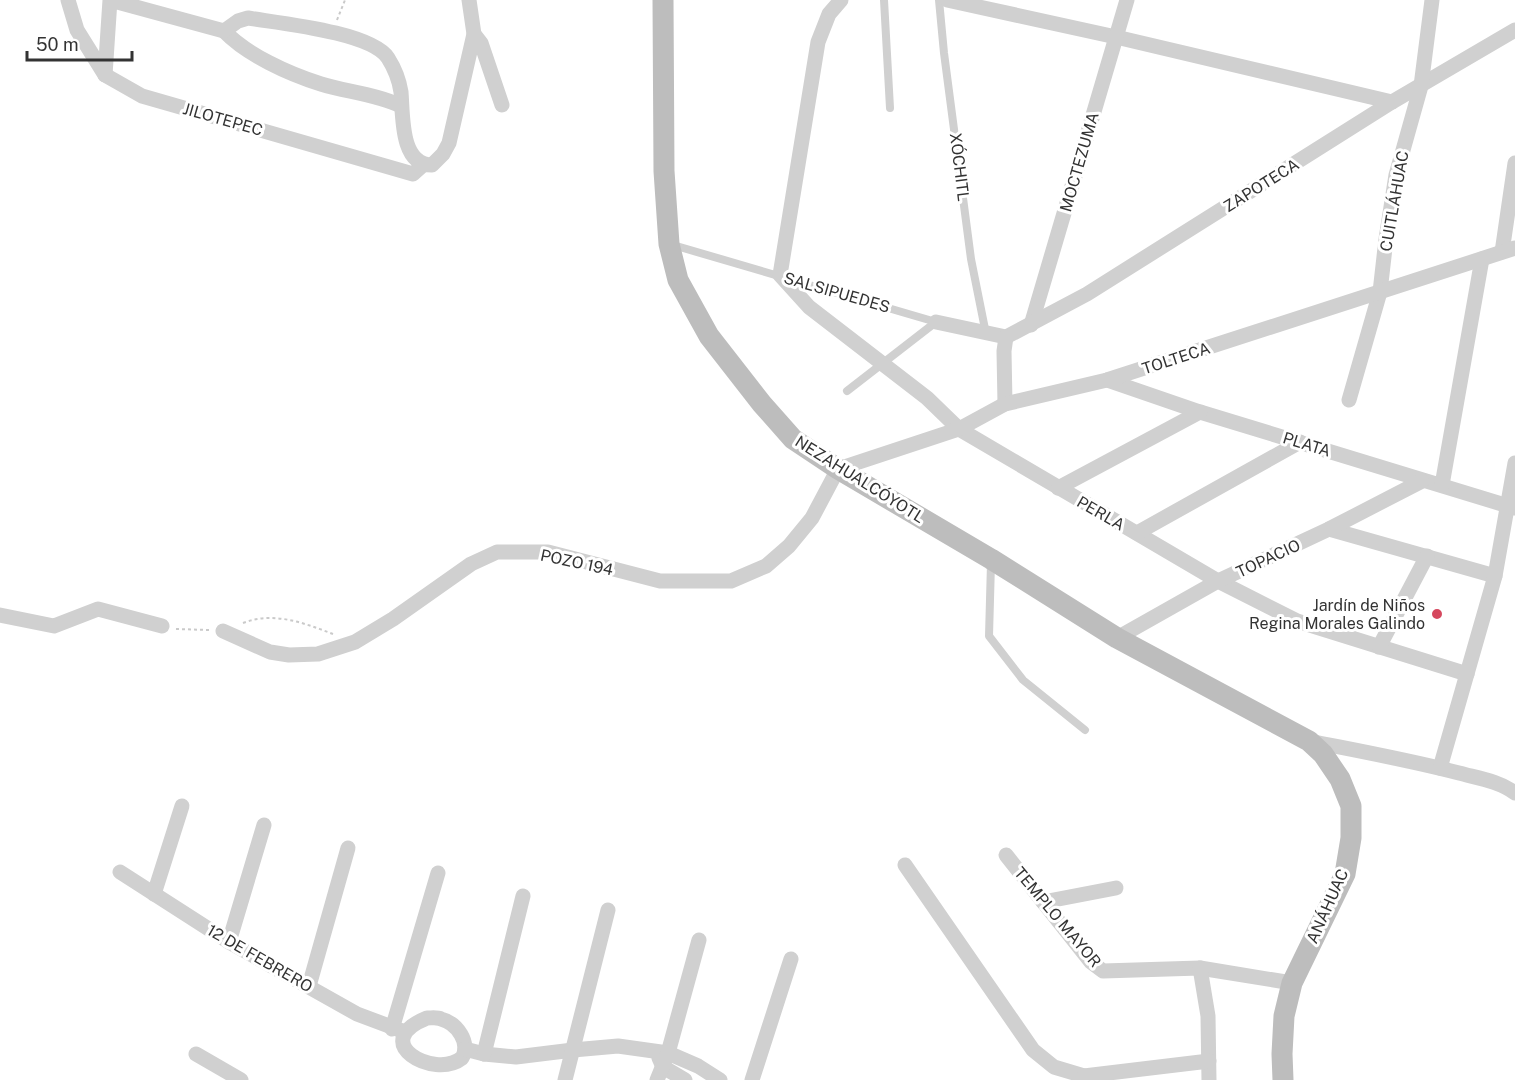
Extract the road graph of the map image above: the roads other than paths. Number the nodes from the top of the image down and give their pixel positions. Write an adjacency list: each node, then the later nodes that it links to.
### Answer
1 (68, 0): 15 (street, JILOTEPEC)
2 (110, 0): 12 (street); 15 (street)
3 (469, 0): 13 (street)
4 (663, 0): 23 (main road, NEZAHUALCÓYOTL)
5 (884, 0): 20 (lane)
6 (939, 0): 30 (lane, XÓCHITL)
7 (947, 0): 14 (street)
8 (1127, 0): 14 (street, MOCTEZUMA)
9 (1432, 0): 16 (street, CUITLÁHUAC)
10 (841, 1): 26 (street)
11 (1515, 30): 16 (street, ZAPOTECA)
12 (224, 31): 19 (street); 19 (street)
13 (474, 34): 18 (street); 22 (street)
14 (1116, 37): 17 (street); 29 (street, MOCTEZUMA)
15 (105, 75): 22 (street, JILOTEPEC)
16 (1421, 86): 17 (street, ZAPOTECA); 27 (street, CUITLÁHUAC)
17 (1392, 102): 29 (street, ZAPOTECA)
18 (502, 105)
19 (401, 106): 22 (street)
20 (890, 108)
21 (1515, 163): 24 (street)
22 (423, 165)
23 (669, 244): 26 (lane, SALSIPUEDES); 41 (main road, NEZAHUALCÓYOTL)
24 (1508, 250): 25 (street, TOLTECA)
25 (1482, 260): 27 (street, TOLTECA); 43 (street)
26 (780, 275): 28 (lane, SALSIPUEDES); 32 (street, PERLA)
27 (1380, 292): 33 (street, TOLTECA); 35 (street, CUITLÁHUAC)
28 (936, 322): 30 (street, SALSIPUEDES); 32 (lane)
29 (1031, 325): 31 (street, ZAPOTECA)
30 (986, 334): 31 (street, SALSIPUEDES)
31 (1006, 337): 36 (street)
32 (882, 365): 34 (lane); 38 (street, PERLA)
33 (1107, 380): 36 (street, TOLTECA); 37 (street, PLATA)
34 (847, 391)
35 (1350, 400)
36 (1005, 404): 38 (street, TOLTECA)
37 (1200, 412): 39 (street, PLATA); 44 (street)
38 (959, 429): 41 (street, TOLTECA); 44 (street, PERLA)
39 (1300, 442): 42 (street, PLATA); 47 (street)
40 (1515, 463): 45 (street)
41 (838, 469): 49 (main road, NEZAHUALCÓYOTL); 54 (street, POZO 194)
42 (1422, 481): 43 (street, PLATA); 46 (street, TOPACIO)
43 (1442, 485): 45 (street, PLATA)
44 (1058, 488): 47 (street, PERLA)
45 (1511, 507): 50 (street)
46 (1329, 529): 48 (street); 51 (street, TOPACIO)
47 (1137, 533): 51 (street, PERLA)
48 (1427, 556): 50 (street); 56 (street)
49 (991, 559): 55 (main road, NEZAHUALCÓYOTL); 58 (lane)
50 (1495, 576): 57 (street)
51 (1218, 581): 55 (street, TOPACIO); 56 (street, PERLA)
52 (1, 620): 53 (street)
53 (162, 626)
54 (223, 631)
55 (1117, 638): 59 (main road, NEZAHUALCÓYOTL)
56 (1379, 647): 57 (street, PERLA)
57 (1467, 674): 60 (street)
58 (1085, 730)
59 (1309, 741): 60 (street); 78 (main road, ANÁHUAC)
60 (1440, 768): 61 (street)
61 (1513, 789)
62 (182, 806): 70 (street)
63 (264, 825): 75 (street)
64 (348, 848): 79 (street)
65 (1006, 855): 72 (street, TEMPLO MAYOR)
66 (905, 865): 88 (street)
67 (120, 872): 70 (street, 12 DE FEBRERO)
68 (438, 873): 80 (street)
69 (1116, 888): 72 (street)
70 (154, 894): 75 (street, 12 DE FEBRERO)
71 (523, 896): 84 (street)
72 (1043, 902): 77 (street, TEMPLO MAYOR)
73 (608, 910): 82 (street)
74 (699, 940): 86 (street)
75 (229, 942): 79 (street, 12 DE FEBRERO)
76 (791, 959): 93 (street)
77 (1200, 968): 78 (street, TEMPLO MAYOR); 85 (street)
78 (1292, 983): 95 (main road, ANÁHUAC)
79 (309, 986): 80 (street, 12 DE FEBRERO)
80 (399, 1031): 81 (street); 87 (street)
81 (465, 1049): 84 (street); 87 (street)
82 (573, 1050): 84 (street); 86 (street); 90 (street)
83 (196, 1054): 89 (street)
84 (483, 1054)
85 (1209, 1061): 88 (street); 94 (street)
86 (661, 1063): 91 (street); 92 (street)
87 (430, 1077)
88 (1084, 1078)
89 (241, 1080)
90 (565, 1080)
91 (686, 1080)
92 (720, 1080)
93 (752, 1080)
94 (1209, 1080)
95 (1283, 1080)

